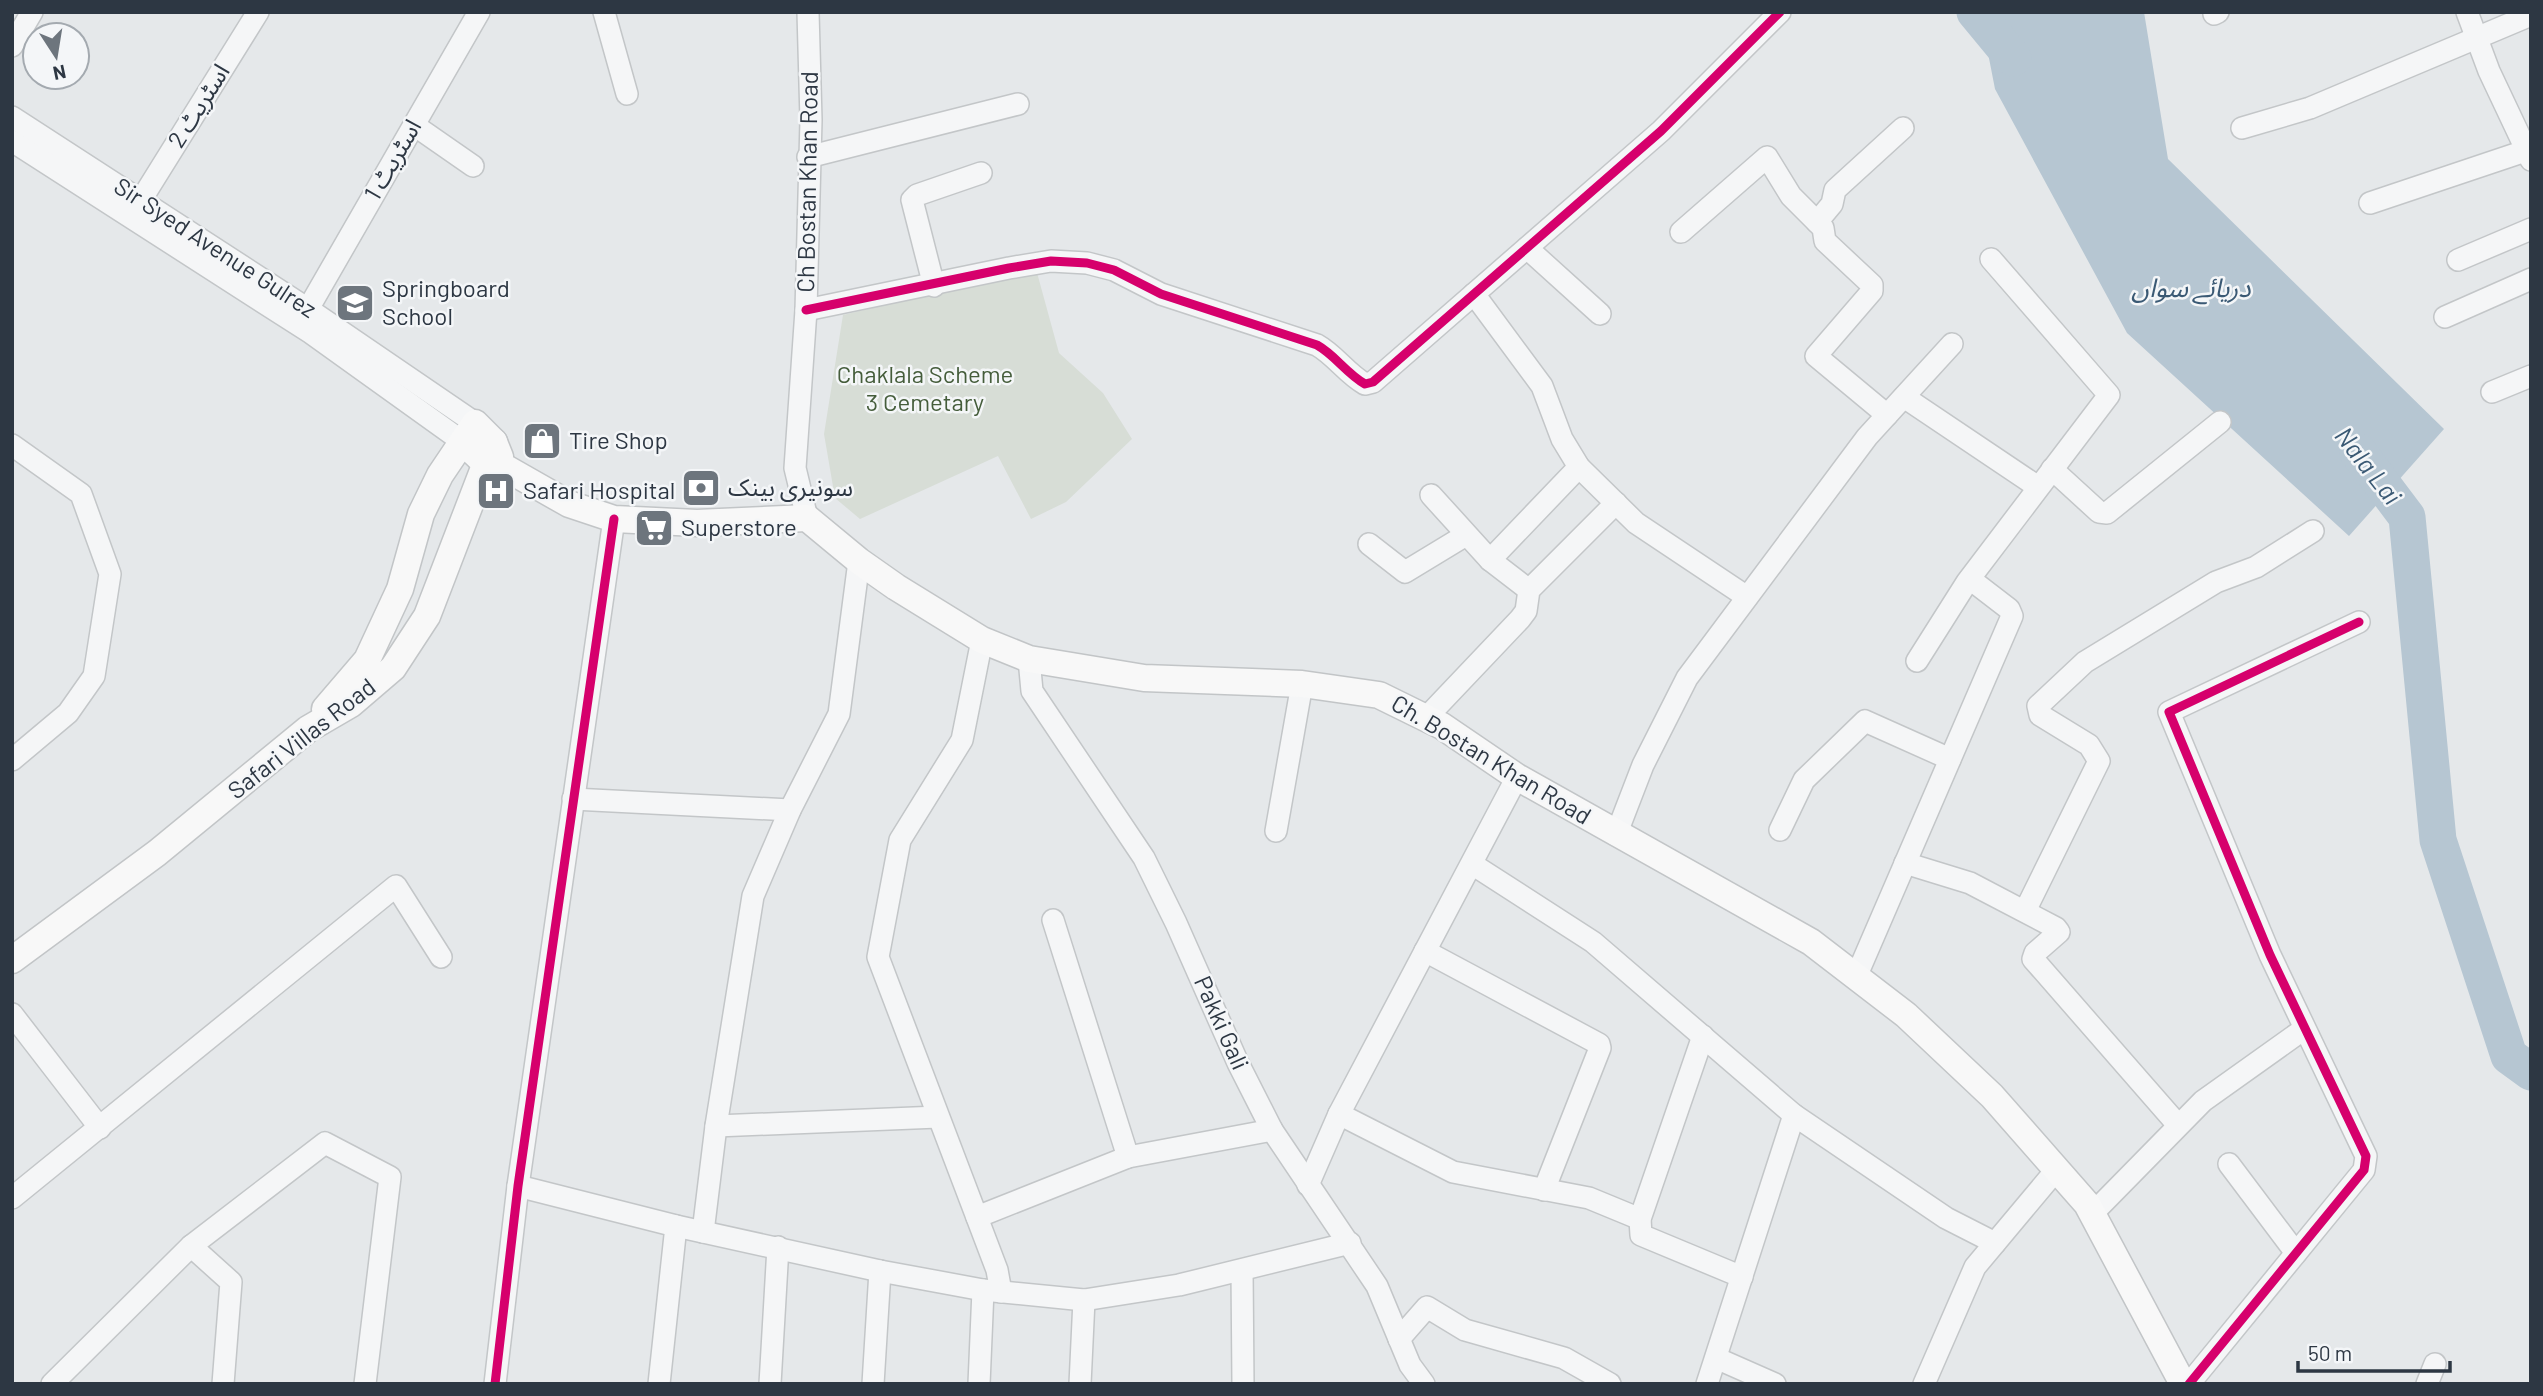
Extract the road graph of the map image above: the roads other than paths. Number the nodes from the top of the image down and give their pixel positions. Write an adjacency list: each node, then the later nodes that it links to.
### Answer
1 (32, 12): 10 (street)
2 (258, 12): 22 (street, اسٹریٹ 2)
3 (480, 12): 14 (street, اسٹریٹ 1)
4 (604, 12): 11 (street)
5 (808, 12): 19 (street, Ch Bostan Khan Road)
6 (1780, 12): 27 (street)
7 (2467, 12): 9 (street)
8 (2531, 15): 9 (street)
9 (2476, 36): 16 (street); 18 (street)
10 (12, 46)
11 (626, 94)
12 (1018, 104): 19 (street)
13 (12, 117): 22 (street, Sir Syed Avenue Gulrez)
14 (414, 125): 20 (street); 33 (street, اسٹریٹ 1)
15 (1903, 128): 24 (street)
16 (2242, 128)
17 (12, 141): 43 (street, Sir Syed Avenue Gulrez)
18 (2529, 153): 23 (street)
19 (808, 158): 34 (street, Ch Bostan Khan Road)
20 (473, 166)
21 (981, 173): 31 (street)
22 (141, 200): 33 (street, Sir Syed Avenue Gulrez)
23 (2370, 203)
24 (1816, 222): 26 (street); 41 (street)
25 (2531, 229): 29 (street)
26 (1681, 232)
27 (1527, 248): 32 (street); 35 (street)
28 (1991, 259): 47 (street)
29 (2458, 260)
30 (2531, 279): 36 (street)
31 (934, 286): 32 (street); 34 (street)
32 (1474, 294): 46 (street)
33 (308, 309): 43 (street, Sir Syed Avenue Gulrez)
34 (806, 310): 51 (street, Ch Bostan Khan Road)
35 (1600, 314)
36 (2445, 317)
37 (1952, 344): 40 (street)
38 (2531, 376): 39 (street)
39 (2492, 392)
40 (1904, 397): 41 (street); 48 (street)
41 (1887, 415): 60 (street)
42 (2220, 422): 47 (street)
43 (469, 432): 45 (main road, Sir Syed Avenue Gulrez); 67 (main road)
44 (12, 445): 69 (street)
45 (495, 458): 52 (main road, Sir Syed Avenue Gulrez); 67 (main road, Safari Villas Road)
46 (1579, 467): 50 (street); 56 (street)
47 (2052, 469): 48 (street)
48 (2038, 486): 58 (street)
49 (1431, 495): 54 (street)
50 (1616, 503): 59 (street); 60 (street)
51 (807, 518): 52 (main road, Sir Syed Avenue Gulrez); 57 (main road, Ch. Bostan Khan Road)
52 (614, 519): 71 (street)
53 (2312, 531): 78 (street)
54 (1466, 535): 55 (street); 56 (street)
55 (1368, 544)
56 (1490, 560): 59 (street)
57 (859, 561): 62 (main road, Ch. Bostan Khan Road); 72 (street)
58 (1970, 579): 64 (street); 68 (street)
59 (1529, 590): 66 (street)
60 (1747, 597): 75 (street)
61 (2359, 622): 85 (street)
62 (982, 640): 63 (main road, Ch. Bostan Khan Road); 89 (street)
63 (1029, 659): 65 (main road, Ch. Bostan Khan Road); 93 (street, Pakki Gali)
64 (1917, 661)
65 (1302, 684): 66 (main road, Ch. Bostan Khan Road); 74 (street)
66 (1426, 718): 70 (main road, Ch. Bostan Khan Road)
67 (308, 729): 82 (main road, Safari Villas Road)
68 (1950, 759): 73 (street); 77 (street)
69 (12, 760)
70 (1517, 777): 75 (main road, Ch. Bostan Khan Road); 76 (street)
71 (573, 799): 72 (street); 98 (street)
72 (790, 810): 90 (street)
73 (1780, 830)
74 (1276, 831)
75 (1616, 835): 83 (main road, Ch. Bostan Khan Road)
76 (1472, 863): 80 (street); 86 (street)
77 (1905, 863): 78 (street); 83 (street)
78 (2025, 911): 91 (street)
79 (1053, 920): 94 (street)
80 (1425, 951): 87 (street); 99 (street)
81 (440, 957): 92 (street)
82 (12, 960)
83 (1856, 977): 96 (main road, Ch. Bostan Khan Road)
84 (12, 1014): 92 (street)
85 (2304, 1029): 91 (street); 110 (street)
86 (1703, 1036): 88 (street); 103 (street)
87 (1339, 1114): 97 (street); 99 (street)
88 (1794, 1115): 107 (street); 113 (street)
89 (938, 1117): 90 (street); 102 (street)
90 (716, 1125): 105 (street)
91 (2178, 1125): 101 (street)
92 (100, 1128): 100 (street)
93 (1272, 1130): 94 (street); 97 (street, Pakki Gali)
94 (1128, 1157): 102 (street)
95 (2230, 1164): 110 (street)
96 (2057, 1169): 101 (main road, Ch. Bostan Khan Road); 107 (street)
97 (1308, 1185): 106 (street, Pakki Gali)
98 (518, 1186): 104 (street); 121 (street)
99 (1544, 1190): 103 (street)
100 (12, 1198)
101 (2092, 1214): 133 (main road, Ch. Bostan Khan Road)
102 (977, 1217): 114 (street)
103 (1640, 1219): 113 (street)
104 (676, 1226): 105 (street); 122 (street)
105 (703, 1232): 109 (street)
106 (1350, 1243): 111 (street); 116 (street, Pakki Gali)
107 (1995, 1243): 132 (street)
108 (191, 1246): 118 (street); 119 (street); 120 (street)
109 (778, 1247): 112 (street); 123 (street)
110 (2296, 1253): 134 (street)
111 (1242, 1270): 115 (street); 127 (street)
112 (880, 1271): 114 (street); 124 (street)
113 (1742, 1277): 117 (street)
114 (992, 1291): 115 (street); 125 (street)
115 (1084, 1300): 126 (street)
116 (1399, 1339): 128 (street, Pakki Gali); 129 (street)
117 (1716, 1358): 130 (street); 131 (street)
118 (52, 1384)
119 (223, 1384)
120 (365, 1384)
121 (495, 1384)
122 (659, 1384)
123 (771, 1384)
124 (873, 1384)
125 (979, 1384)
126 (1080, 1384)
127 (1243, 1384)
128 (1424, 1384)
129 (1611, 1384)
130 (1707, 1384)
131 (1775, 1384)
132 (1923, 1384)
133 (2182, 1384)
134 (2189, 1384)

